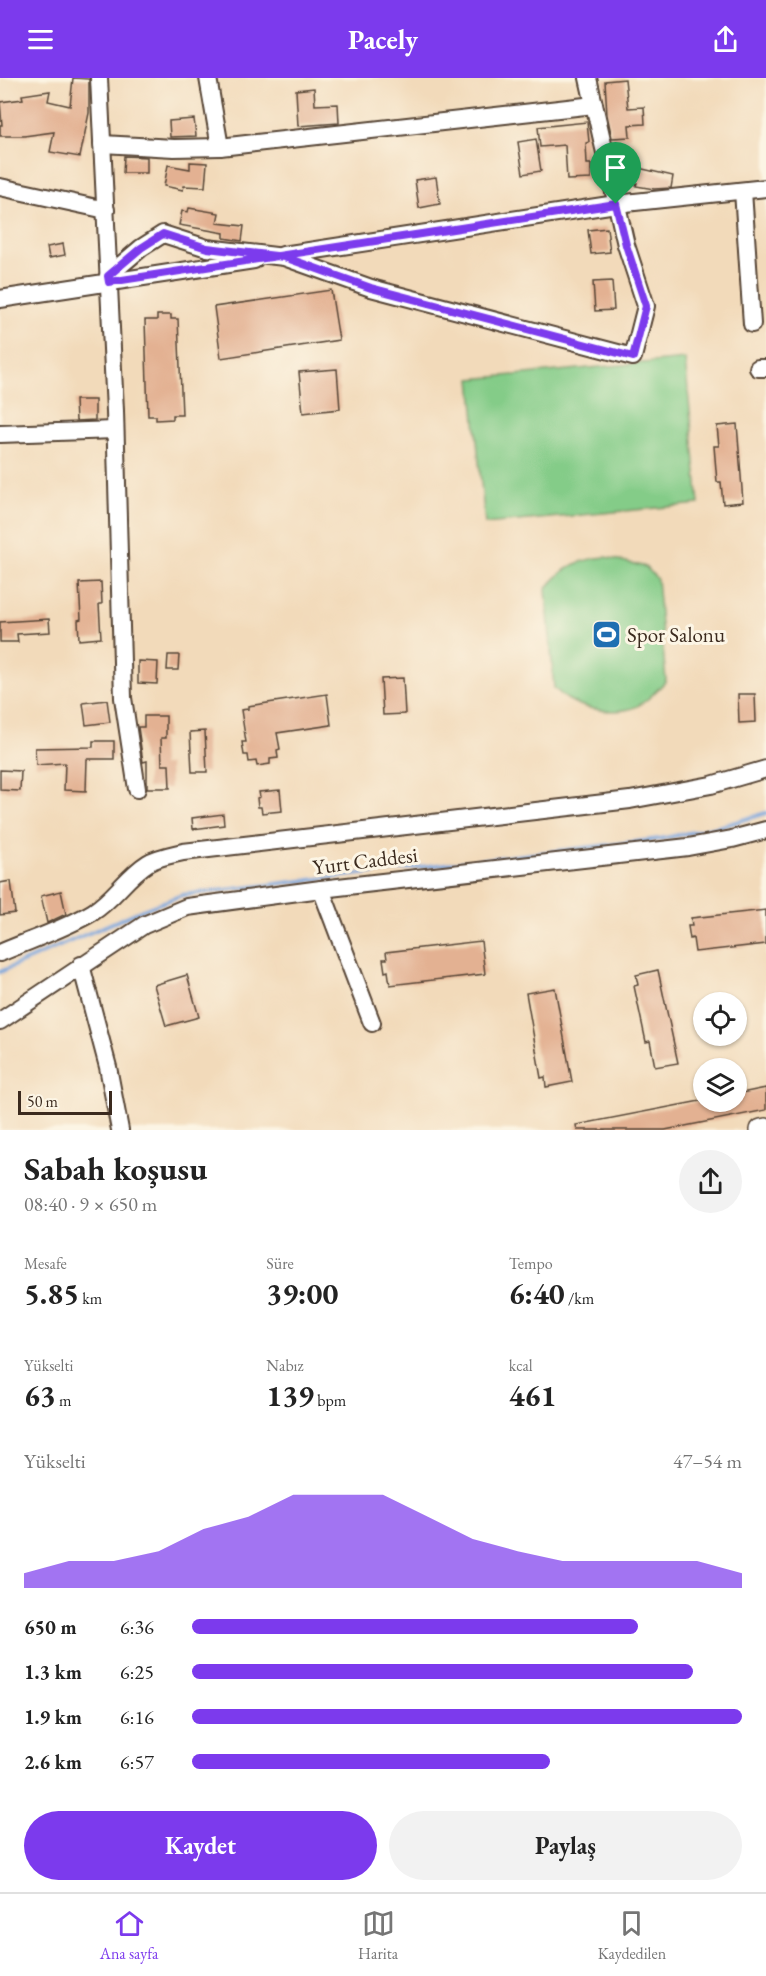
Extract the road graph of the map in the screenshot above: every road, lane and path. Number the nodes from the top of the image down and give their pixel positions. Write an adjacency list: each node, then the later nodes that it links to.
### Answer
1 (99, 78): 5 (street)
2 (208, 78): 6 (street)
3 (588, 78): 4 (street)
4 (594, 105): 6 (street); 10 (street)
5 (102, 144): 6 (street); 11 (street)
6 (220, 147)
7 (0, 187): 11 (street)
8 (766, 188): 9 (street)
9 (743, 191): 10 (street); 15 (street)
10 (616, 204): 12 (street); 12 (street)
11 (106, 210): 13 (street)
12 (276, 256): 13 (street); 13 (street)
13 (109, 279): 14 (street); 16 (street)
14 (0, 299)
15 (752, 324)
16 (115, 430): 17 (street); 19 (street)
17 (0, 434)
18 (766, 769): 22 (street, Yurt Caddesi)
19 (136, 789)
20 (766, 830): 21 (street, Yurt Caddesi)
21 (321, 889): 23 (street, Yurt Caddesi); 25 (street)
22 (0, 952)
23 (81, 965): 24 (street, Yurt Caddesi); 27 (street)
24 (0, 1021)
25 (372, 1023)
26 (766, 1129): 28 (main road)
27 (120, 1130)
28 (761, 1130)

